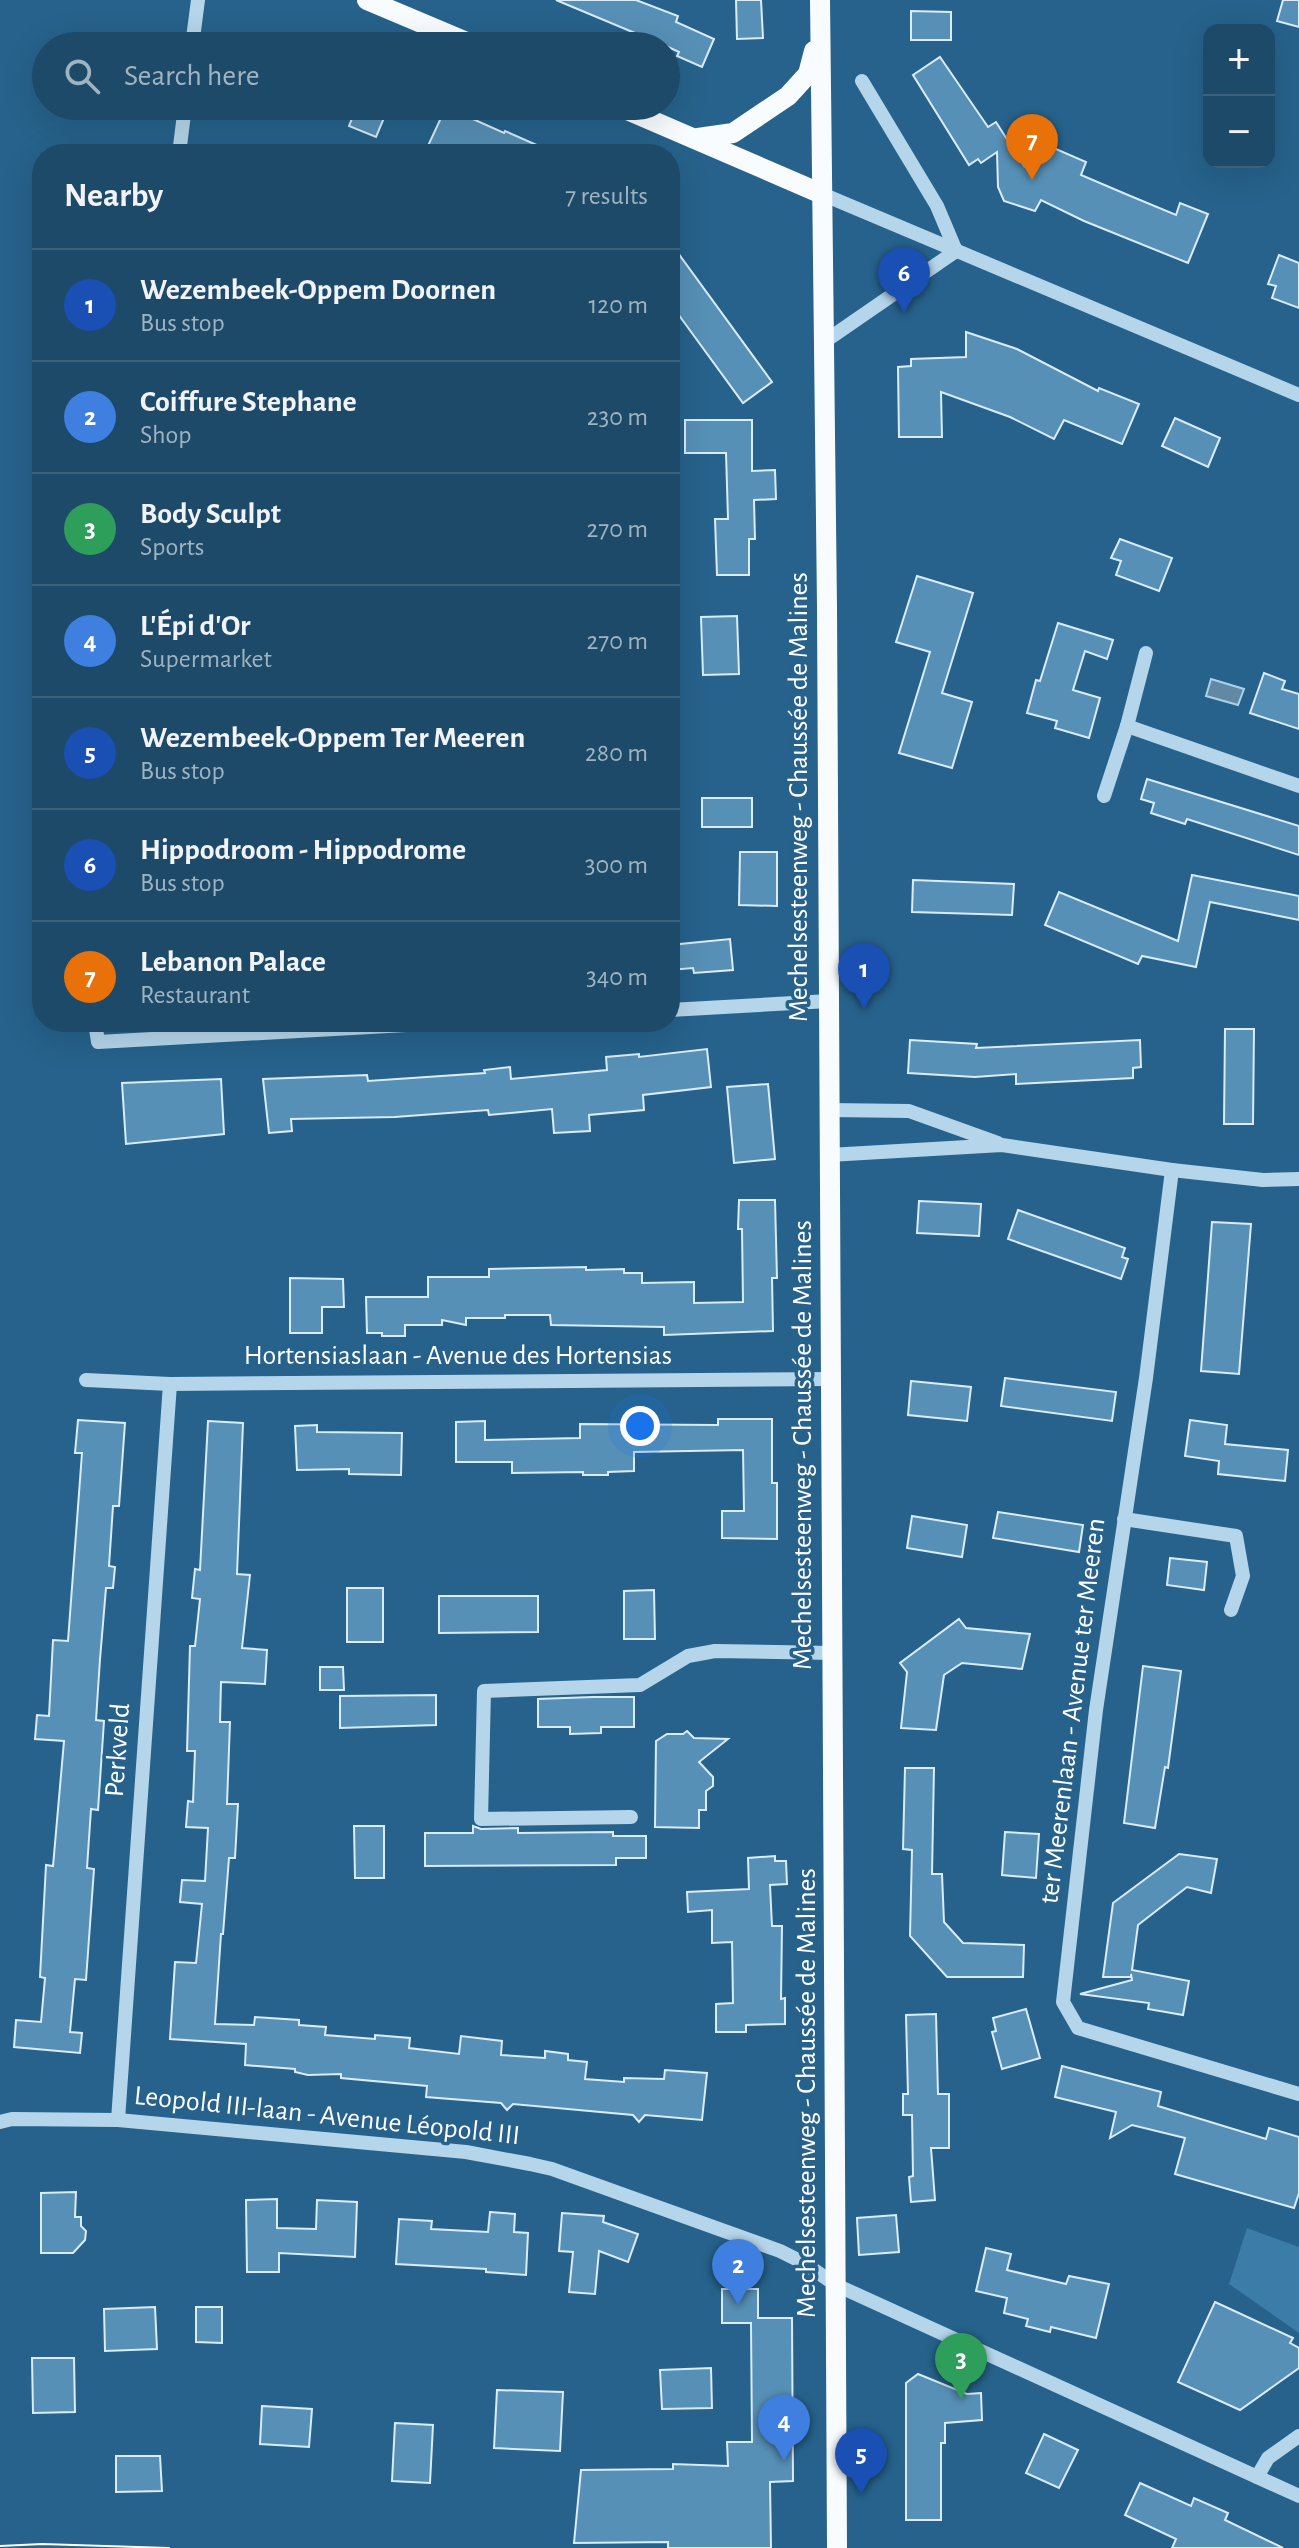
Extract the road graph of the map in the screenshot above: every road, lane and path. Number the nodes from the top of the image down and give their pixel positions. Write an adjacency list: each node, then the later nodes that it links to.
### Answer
1 (198, 0): 4 (street)
2 (367, 0): 5 (main road)
3 (820, 8): 9 (main road); 11 (main road, Mechelsesteenweg - Chaussée de Malines)
4 (194, 32)
5 (443, 32)
6 (862, 81): 12 (street)
7 (183, 120): 10 (street)
8 (650, 120): 9 (main road)
9 (692, 138): 11 (main road)
10 (180, 144)
11 (822, 194): 12 (street); 13 (main road, Mechelsesteenweg - Chaussée de Malines)
12 (956, 251): 13 (street); 14 (street)
13 (824, 342): 19 (main road, Mechelsesteenweg - Chaussée de Malines)
14 (1299, 395)
15 (1146, 653): 16 (street)
16 (1127, 726): 17 (street); 18 (street)
17 (1299, 786)
18 (1104, 796)
19 (829, 1001): 20 (street); 23 (main road, Mechelsesteenweg - Chaussée de Malines)
20 (680, 1009)
21 (96, 1032): 22 (street)
22 (279, 1032)
23 (829, 1110): 24 (street); 25 (main road, Mechelsesteenweg - Chaussée de Malines)
24 (1002, 1145): 25 (street); 26 (street)
25 (829, 1155): 28 (main road, Mechelsesteenweg - Chaussée de Malines)
26 (1172, 1170): 27 (street); 31 (street, ter Meerenlaan - Avenue ter Meeren)
27 (1299, 1179)
28 (831, 1379): 30 (street, Hortensiaslaan - Avenue des Hortensias); 33 (main road, Mechelsesteenweg - Chaussée de Malines)
29 (86, 1380): 30 (street, Hortensiaslaan - Avenue des Hortensias)
30 (170, 1384): 36 (street, Perkveld)
31 (1124, 1519): 32 (street); 35 (street, ter Meerenlaan - Avenue ter Meeren)
32 (1231, 1610)
33 (832, 1653): 34 (street); 38 (main road, Mechelsesteenweg - Chaussée de Malines)
34 (631, 1817)
35 (1299, 2094)
36 (118, 2120): 37 (street, Leopold III-laan - Avenue Léopold III); 38 (street, Leopold III-laan - Avenue Léopold III)
37 (0, 2122)
38 (836, 2285): 40 (street, Leopold III-laan - Avenue Léopold III); 42 (main road, Mechelsesteenweg - Chaussée de Malines)
39 (1299, 2436): 40 (street)
40 (1257, 2477): 41 (street, Leopold III-laan - Avenue Léopold III)
41 (1299, 2496)
42 (837, 2548)

